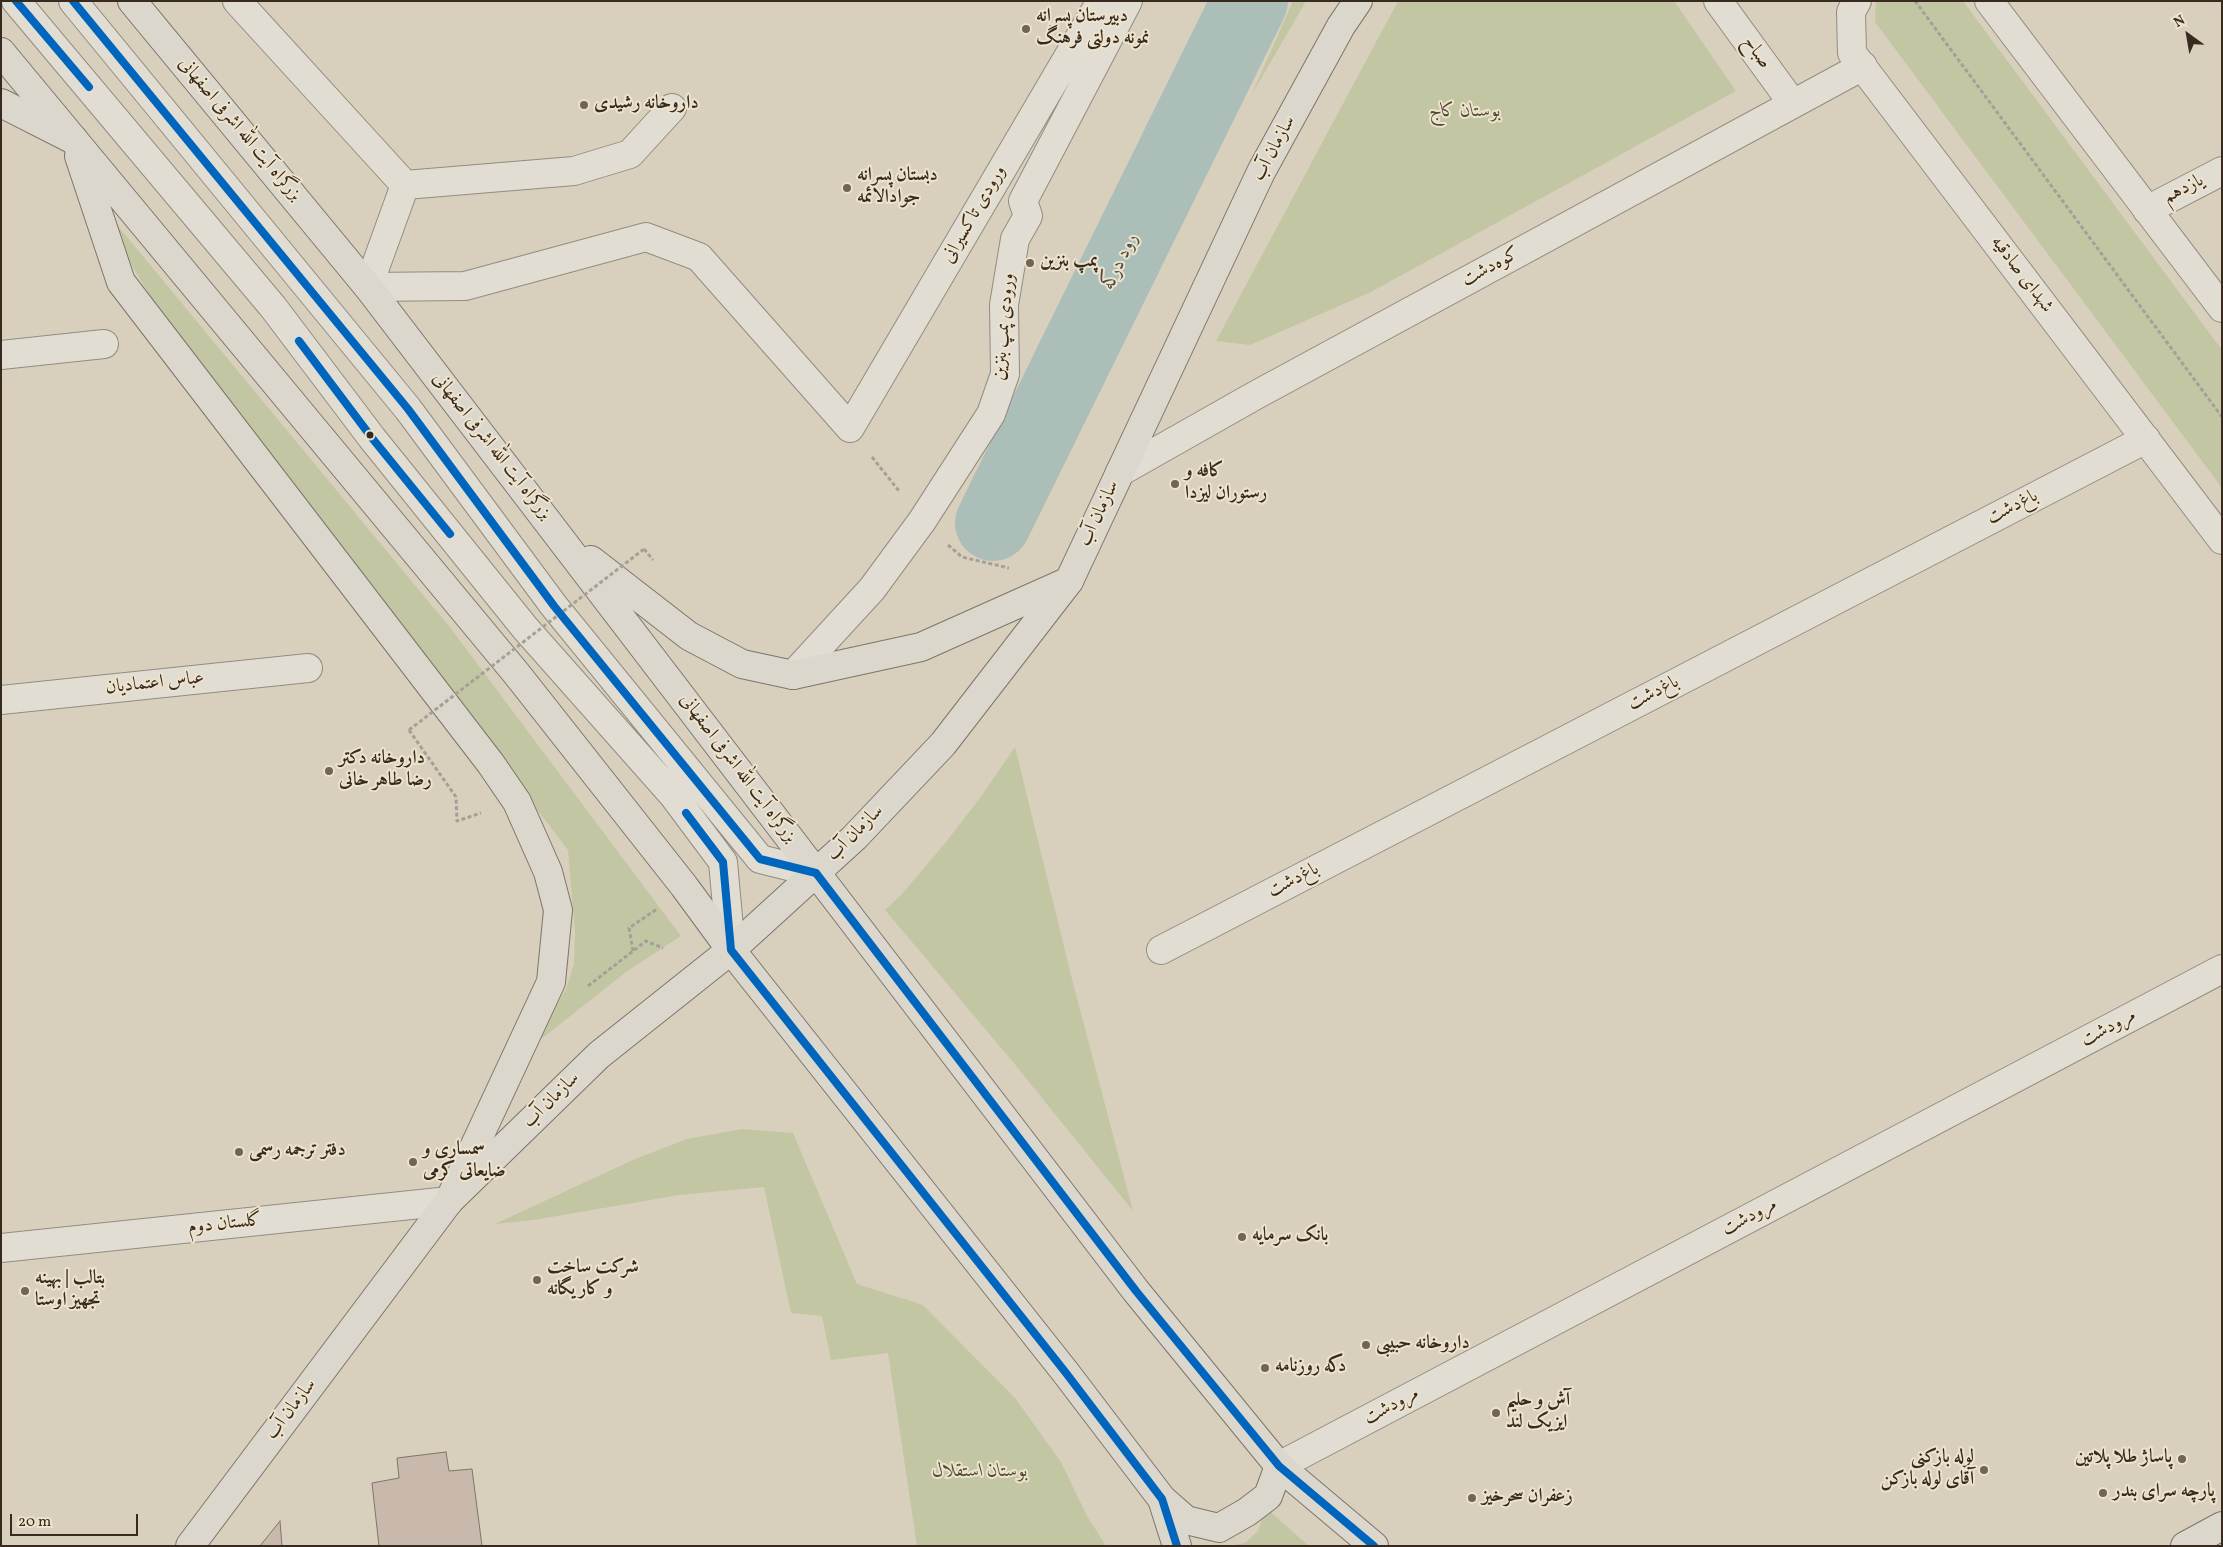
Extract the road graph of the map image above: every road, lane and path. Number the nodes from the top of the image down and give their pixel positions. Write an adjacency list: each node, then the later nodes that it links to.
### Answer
1 (16, 1): 39 (street)
2 (73, 1): 36 (street)
3 (132, 1): 21 (main road, بزرگراه آیت الله اشرفی اصفهانی)
4 (236, 1): 19 (street)
5 (1101, 1): 21 (street, ورودی تاکسیرانی)
6 (1128, 1): 33 (street, ورودی پمپ بنزین)
7 (1358, 1): 27 (main road, سازمان آب)
8 (1718, 1): 15 (street, صباح)
9 (1857, 1): 13 (street, شهدای صادقیه)
10 (1915, 1): 25 (path)
11 (1990, 1): 20 (street)
12 (1, 52): 17 (main road)
13 (1863, 66): 15 (street, کوه‌دشت); 26 (street, شهدای صادقیه)
14 (1, 103): 17 (main road)
15 (1793, 104): 27 (street, کوه‌دشت)
16 (672, 108): 19 (street)
17 (74, 140): 39 (main road); 44 (main road)
18 (2222, 171): 20 (street, یازدهم)
19 (405, 184): 21 (street)
20 (2147, 210): 22 (street)
21 (368, 287): 28 (main road, بزرگراه آیت الله اشرفی اصفهانی)
22 (2222, 308)
23 (104, 344): 24 (street)
24 (1, 355)
25 (2222, 417)
26 (2146, 439): 29 (street, شهدای صادقیه); 40 (street, باغ‌دشت)
27 (1120, 472): 31 (main road, سازمان آب)
28 (563, 539): 33 (main road); 36 (main road, بزرگراه آیت الله اشرفی اصفهانی)
29 (2222, 540)
30 (644, 549): 35 (path, bridge)
31 (1068, 582): 33 (main road); 36 (main road, سازمان آب)
32 (308, 668): 34 (street, عباس اعتمادیان)
33 (793, 675)
34 (1, 700)
35 (457, 821)
36 (816, 873): 39 (main road, سازمان آب); 46 (main road, بزرگراه آیت الله اشرفی اصفهانی)
37 (659, 907): 41 (path)
38 (663, 948): 41 (path)
39 (731, 950): 44 (main road, سازمان آب); 47 (main road)
40 (1161, 950)
41 (633, 951): 43 (path)
42 (2222, 969): 46 (street, مرودشت)
43 (584, 989)
44 (450, 1201): 45 (street, گلستان دوم); 49 (main road, سازمان آب)
45 (1, 1248)
46 (1279, 1466): 47 (main road); 51 (main road, بزرگراه آیت الله اشرفی اصفهانی)
47 (1162, 1498): 50 (main road)
48 (2222, 1526): 52 (main road)
49 (190, 1546)
50 (1177, 1546)
51 (1374, 1546)
52 (2185, 1546)

